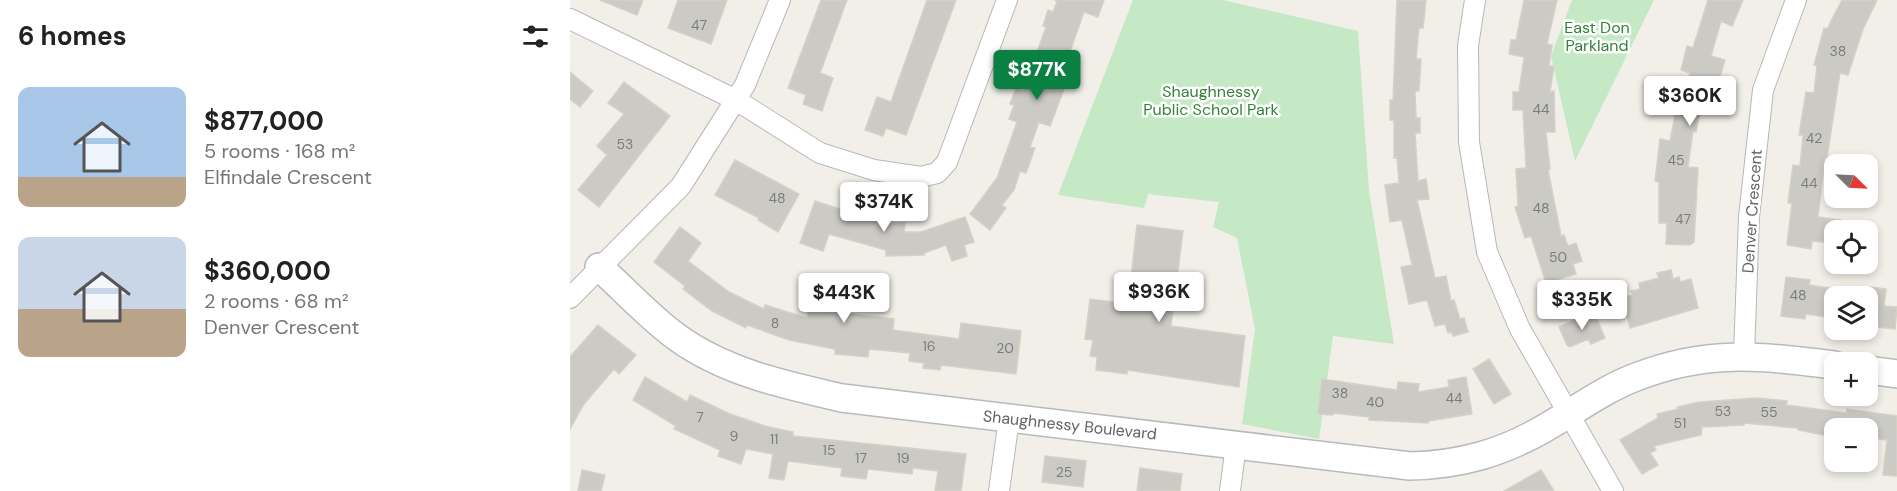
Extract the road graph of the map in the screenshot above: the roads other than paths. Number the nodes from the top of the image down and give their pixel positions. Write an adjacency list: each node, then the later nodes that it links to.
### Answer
1 (780, 0): 6 (street)
2 (1007, 0): 6 (street)
3 (1475, 0): 13 (street)
4 (1796, 0): 9 (street, Denver Crescent)
5 (570, 19): 6 (street)
6 (736, 100): 7 (street)
7 (599, 267): 8 (street); 14 (street, Shaughnessy Boulevard)
8 (570, 298)
9 (1744, 355): 10 (street, Shaughnessy Boulevard); 13 (street, Shaughnessy Boulevard)
10 (1824, 364)
11 (1878, 371): 12 (street)
12 (1897, 374)
13 (1568, 414): 15 (street, Shaughnessy Boulevard); 18 (street)
14 (1009, 418): 15 (street, Shaughnessy Boulevard); 16 (street)
15 (1236, 445): 17 (street)
16 (999, 491)
17 (1230, 491)
18 (1613, 491)

